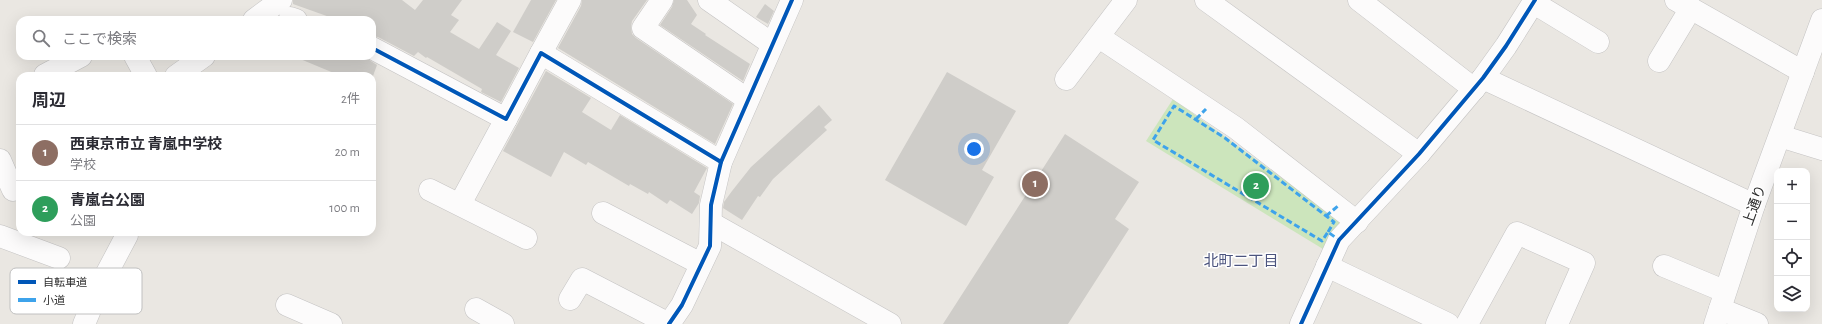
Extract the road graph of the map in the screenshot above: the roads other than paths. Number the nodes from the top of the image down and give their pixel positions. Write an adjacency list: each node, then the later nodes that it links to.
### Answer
1 (570, 0): 17 (street)
2 (662, 0): 28 (street)
3 (709, 0): 15 (street)
4 (792, 0): 15 (street)
5 (1126, 0): 13 (street)
6 (1206, 0): 32 (street)
7 (1359, 0): 27 (street)
8 (1534, 1): 14 (street); 27 (street)
9 (1684, 4): 21 (street); 25 (street)
10 (289, 13): 11 (street)
11 (274, 16)
12 (1822, 20): 25 (street, 上通り)
13 (1099, 36): 26 (street); 40 (street)
14 (1598, 42)
15 (772, 44): 28 (street)
16 (376, 50): 29 (street)
17 (541, 53): 29 (street); 34 (street)
18 (73, 60): 22 (street)
19 (137, 60): 23 (street)
20 (198, 60): 24 (street)
21 (1659, 61)
22 (51, 72)
23 (144, 72)
24 (182, 72)
25 (1803, 72): 30 (street, 上通り)
26 (1066, 79)
27 (1478, 84): 32 (street); 38 (street)
28 (747, 99): 34 (street)
29 (506, 119): 37 (street)
30 (1780, 136): 31 (street); 38 (street, 上通り)
31 (1822, 149)
32 (1419, 154): 40 (street)
33 (0, 160): 36 (street)
34 (721, 162): 41 (street)
35 (430, 190): 37 (street)
36 (11, 191)
37 (460, 204): 44 (street)
38 (1754, 205): 52 (street, 上通り)
39 (603, 213): 46 (street)
40 (1357, 222): 47 (street)
41 (711, 223): 46 (street); 59 (street)
42 (0, 236): 45 (street)
43 (126, 236): 49 (street)
44 (526, 238)
45 (59, 258)
46 (701, 264): 58 (street)
47 (1327, 266): 60 (street); 61 (street)
48 (1664, 266): 52 (street)
49 (110, 268)
50 (570, 299): 58 (street)
51 (287, 305): 56 (street)
52 (1720, 308): 64 (street)
53 (476, 309): 57 (street)
54 (88, 314): 55 (street)
55 (84, 324)
56 (331, 324)
57 (503, 324)
58 (669, 324)
59 (890, 324)
60 (1301, 324)
61 (1448, 324)
62 (1467, 324): 63 (street)
63 (1557, 324)
64 (1757, 324)

